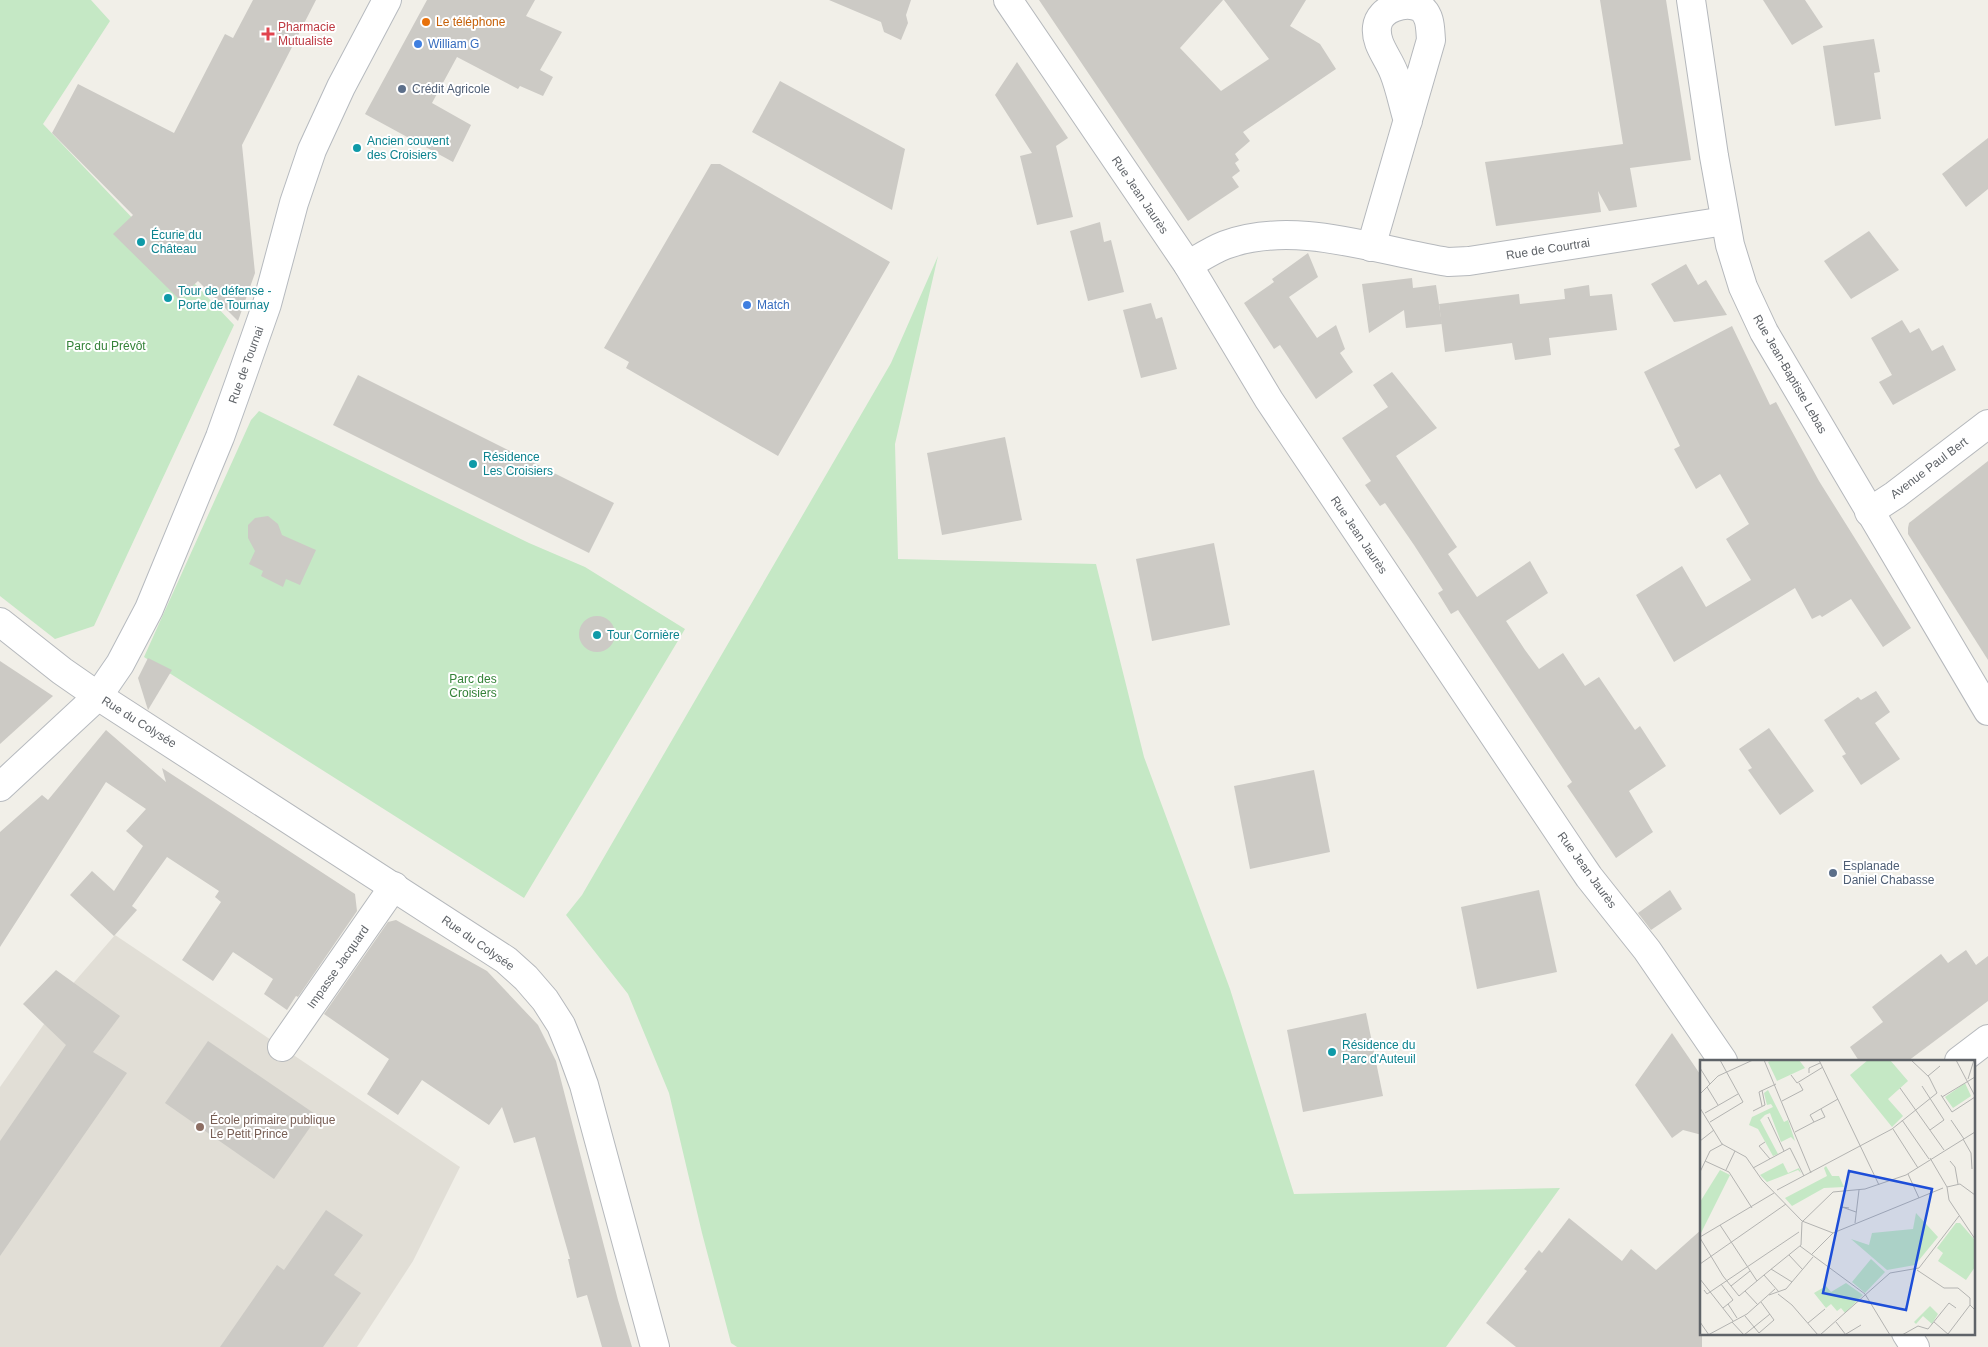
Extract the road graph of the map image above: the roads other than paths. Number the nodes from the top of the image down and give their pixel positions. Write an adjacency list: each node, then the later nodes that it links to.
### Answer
1 (387, 0): 11 (street, Rue de Tournai)
2 (1008, 0): 7 (street, Rue Jean Jaurès)
3 (1691, 0): 5 (street, Rue Jean-Baptiste Lebas)
4 (1408, 121): 6 (street)
5 (1725, 221): 6 (street, Rue de Courtrai); 9 (street, Rue Jean-Baptiste Lebas)
6 (1371, 247): 7 (street, Rue de Courtrai)
7 (1188, 265): 17 (street, Rue Jean Jaurès)
8 (1988, 424): 9 (street, Avenue Paul Bert)
9 (1869, 512): 12 (street, Rue Jean-Baptiste Lebas)
10 (0, 622): 11 (street, Rue du Colysée)
11 (98, 696): 13 (street, Rue de Tournai); 14 (street, Rue du Colysée)
12 (1988, 711)
13 (0, 787)
14 (394, 886): 16 (street, Impasse Jacquard); 20 (street, Rue du Colysée)
15 (1988, 1039): 18 (street)
16 (282, 1047)
17 (1722, 1060)
18 (1960, 1060)
19 (1907, 1334): 21 (street)
20 (655, 1347)
21 (1915, 1347)

